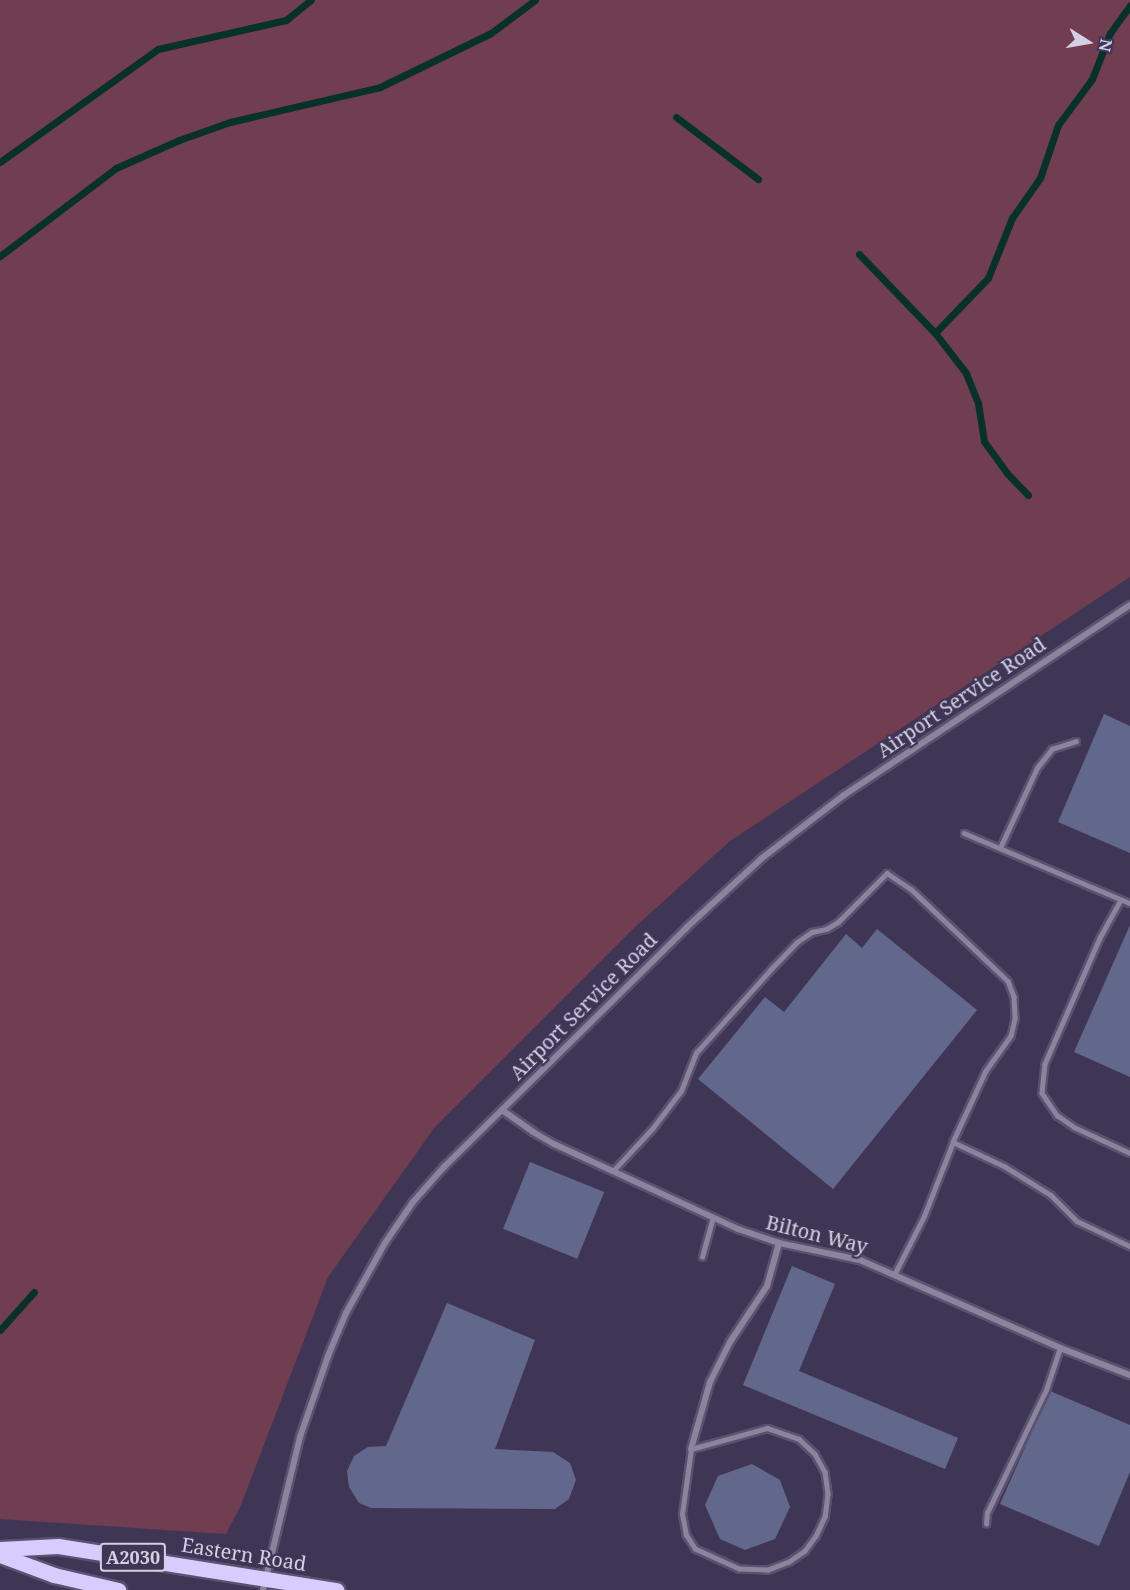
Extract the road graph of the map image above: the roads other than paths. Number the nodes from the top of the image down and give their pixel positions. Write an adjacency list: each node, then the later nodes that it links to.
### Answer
1 (1130, 605): 7 (street, Airport Service Road)
2 (1076, 741): 4 (lane)
3 (964, 833): 4 (lane)
4 (1000, 848): 5 (lane)
5 (1121, 900): 6 (lane); 9 (lane)
6 (1130, 903)
7 (502, 1110): 10 (street, Bilton Way); 22 (street, Airport Service Road)
8 (953, 1142): 10 (lane); 13 (lane); 15 (lane)
9 (1130, 1153)
10 (613, 1171): 11 (street, Bilton Way)
11 (712, 1217): 12 (street, Bilton Way); 14 (lane)
12 (779, 1243): 15 (street, Bilton Way); 18 (street)
13 (1130, 1246)
14 (702, 1257)
15 (894, 1275): 16 (street, Bilton Way)
16 (1060, 1348): 17 (street, Bilton Way); 19 (lane)
17 (1130, 1375)
18 (691, 1449): 18 (lane)
19 (986, 1524)
20 (0, 1549): 22 (main road, Eastern Road / A2030)
21 (0, 1555): 23 (main road, A2030)
22 (264, 1584): 24 (main road, Eastern Road / A2030)
23 (118, 1590)
24 (337, 1590)

